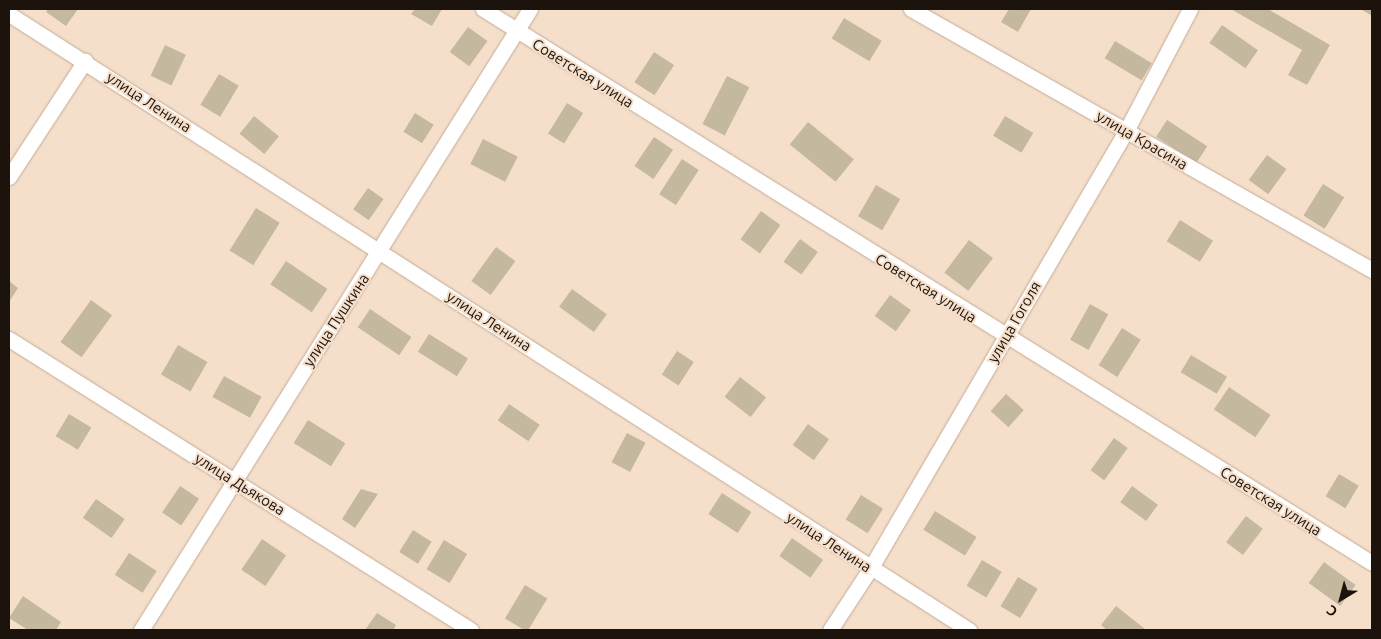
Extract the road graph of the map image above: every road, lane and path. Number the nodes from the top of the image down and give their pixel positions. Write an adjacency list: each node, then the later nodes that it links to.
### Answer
1 (483, 9): 6 (street, Советская улица)
2 (530, 9): 6 (street, улица Пушкина)
3 (911, 9): 8 (street, улица Красина)
4 (1190, 9): 8 (street, улица Гоголя)
5 (9, 14): 7 (street, улица Ленина)
6 (517, 31): 10 (street, улица Пушкина); 12 (street, Советская улица)
7 (84, 61): 9 (street); 10 (street, улица Ленина)
8 (1126, 131): 11 (street, улица Красина); 12 (street, улица Гоголя)
9 (9, 177)
10 (380, 250): 14 (street, улица Пушкина); 16 (street, улица Ленина)
11 (1372, 270)
12 (1005, 338): 15 (street, Советская улица); 16 (street, улица Гоголя)
13 (9, 339): 14 (street, улица Дьякова)
14 (233, 480): 17 (street, улица Пушкина); 18 (street, улица Дьякова)
15 (1372, 563)
16 (870, 569): 19 (street, улица Гоголя); 20 (street, улица Ленина)
17 (141, 630)
18 (471, 630)
19 (830, 630)
20 (969, 630)

